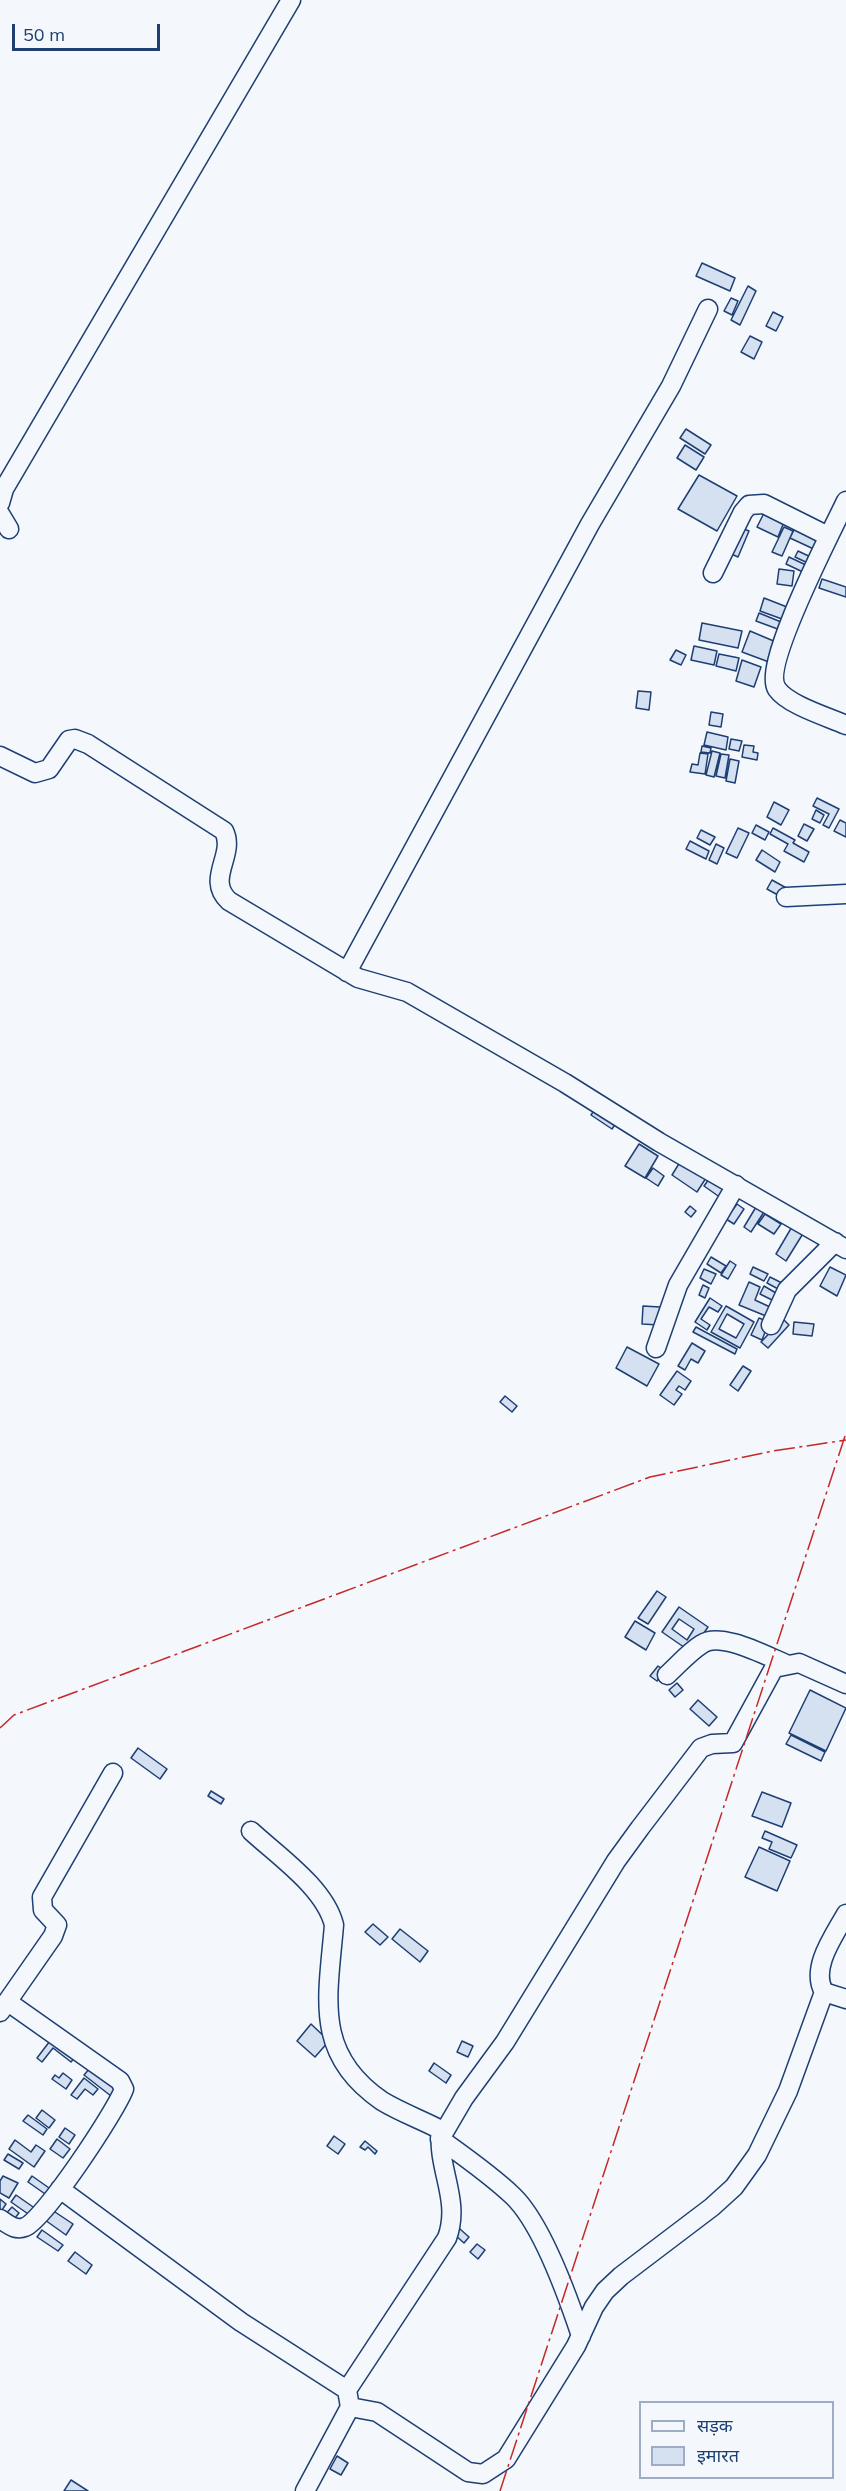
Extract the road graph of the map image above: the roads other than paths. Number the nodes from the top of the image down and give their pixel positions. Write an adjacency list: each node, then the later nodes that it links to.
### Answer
1 (291, 0): 4 (street)
2 (708, 309): 11 (street)
3 (846, 501): 5 (street)
4 (0, 503)
5 (828, 536): 6 (street); 7 (street)
6 (713, 573)
7 (846, 725)
8 (0, 756): 11 (street)
9 (846, 894): 10 (street)
10 (786, 897)
11 (347, 972): 12 (street)
12 (736, 1185): 13 (street); 15 (street)
13 (841, 1246): 14 (street)
14 (771, 1325)
15 (656, 1348)
16 (786, 1664): 17 (street); 18 (street); 25 (street)
17 (667, 1675)
18 (846, 1684)
19 (113, 1773): 24 (street)
20 (251, 1831): 25 (street)
21 (846, 1914): 22 (street)
22 (824, 1992): 23 (street); 28 (street)
23 (846, 1999)
24 (4, 2007): 26 (street)
25 (441, 2134): 28 (street); 29 (street)
26 (60, 2189): 27 (street); 29 (street)
27 (0, 2219)
28 (581, 2336): 29 (street)
29 (349, 2399): 30 (street)
30 (305, 2491)

